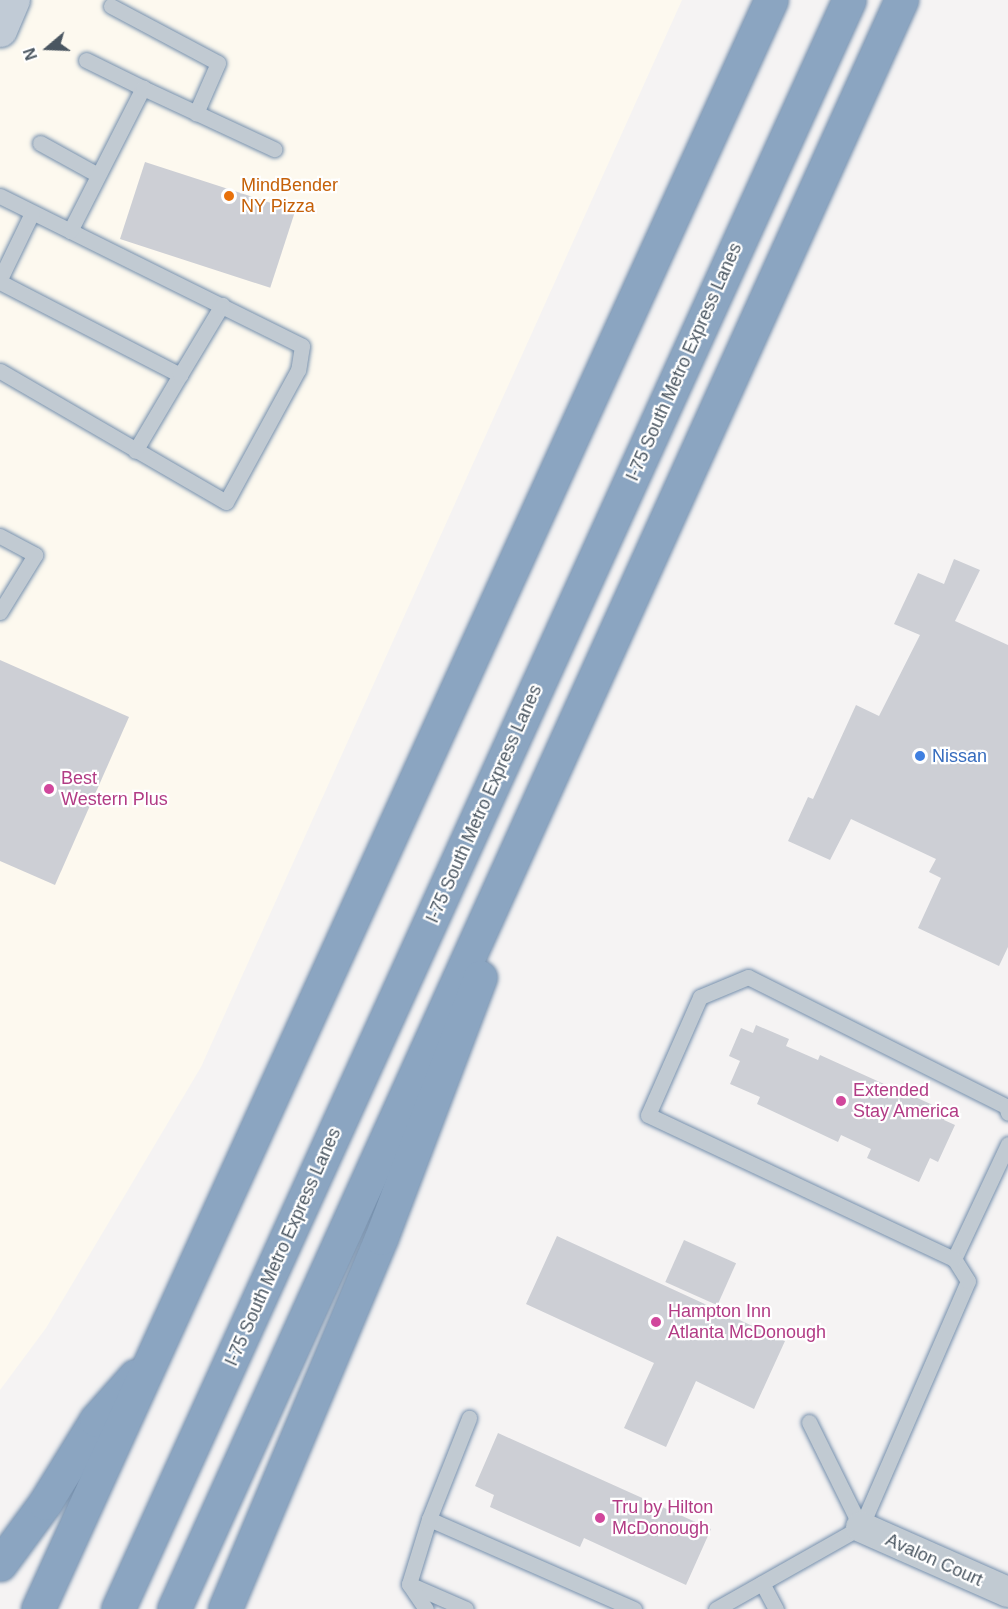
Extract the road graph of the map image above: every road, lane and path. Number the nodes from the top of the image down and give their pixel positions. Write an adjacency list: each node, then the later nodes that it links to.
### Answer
1 (14, 0): 6 (street)
2 (771, 0): 27 (highway)
3 (849, 0): 37 (highway, I-75 South Metro Express Lanes)
4 (901, 0): 23 (highway)
5 (111, 6): 9 (lane)
6 (0, 30)
7 (86, 60): 8 (lane)
8 (143, 88): 9 (lane); 12 (lane)
9 (196, 113): 11 (lane)
10 (40, 143): 12 (lane)
11 (274, 149)
12 (98, 175): 15 (lane)
13 (0, 196): 14 (lane)
14 (32, 213): 15 (lane); 16 (lane)
15 (70, 231): 17 (lane)
16 (0, 280): 19 (lane)
17 (222, 305): 19 (lane); 20 (lane)
18 (0, 371): 20 (lane)
19 (180, 375): 20 (lane)
20 (135, 451)
21 (0, 536): 22 (lane)
22 (0, 612)
23 (566, 737): 38 (highway); 39 (highway)
24 (1008, 1113): 26 (lane)
25 (1008, 1144): 26 (lane)
26 (954, 1259): 31 (lane)
27 (156, 1353): 32 (highway); 36 (highway)
28 (469, 1418): 30 (lane)
29 (809, 1422): 31 (lane)
30 (429, 1519): 34 (lane); 42 (lane)
31 (861, 1527): 33 (lane); 35 (street, Avalon Court)
32 (0, 1564)
33 (762, 1583): 43 (lane); 44 (lane)
34 (409, 1584): 40 (lane); 41 (lane)
35 (1008, 1592)
36 (38, 1609)
37 (118, 1609)
38 (174, 1609)
39 (225, 1609)
40 (426, 1609)
41 (466, 1609)
42 (634, 1609)
43 (716, 1609)
44 (776, 1609)

